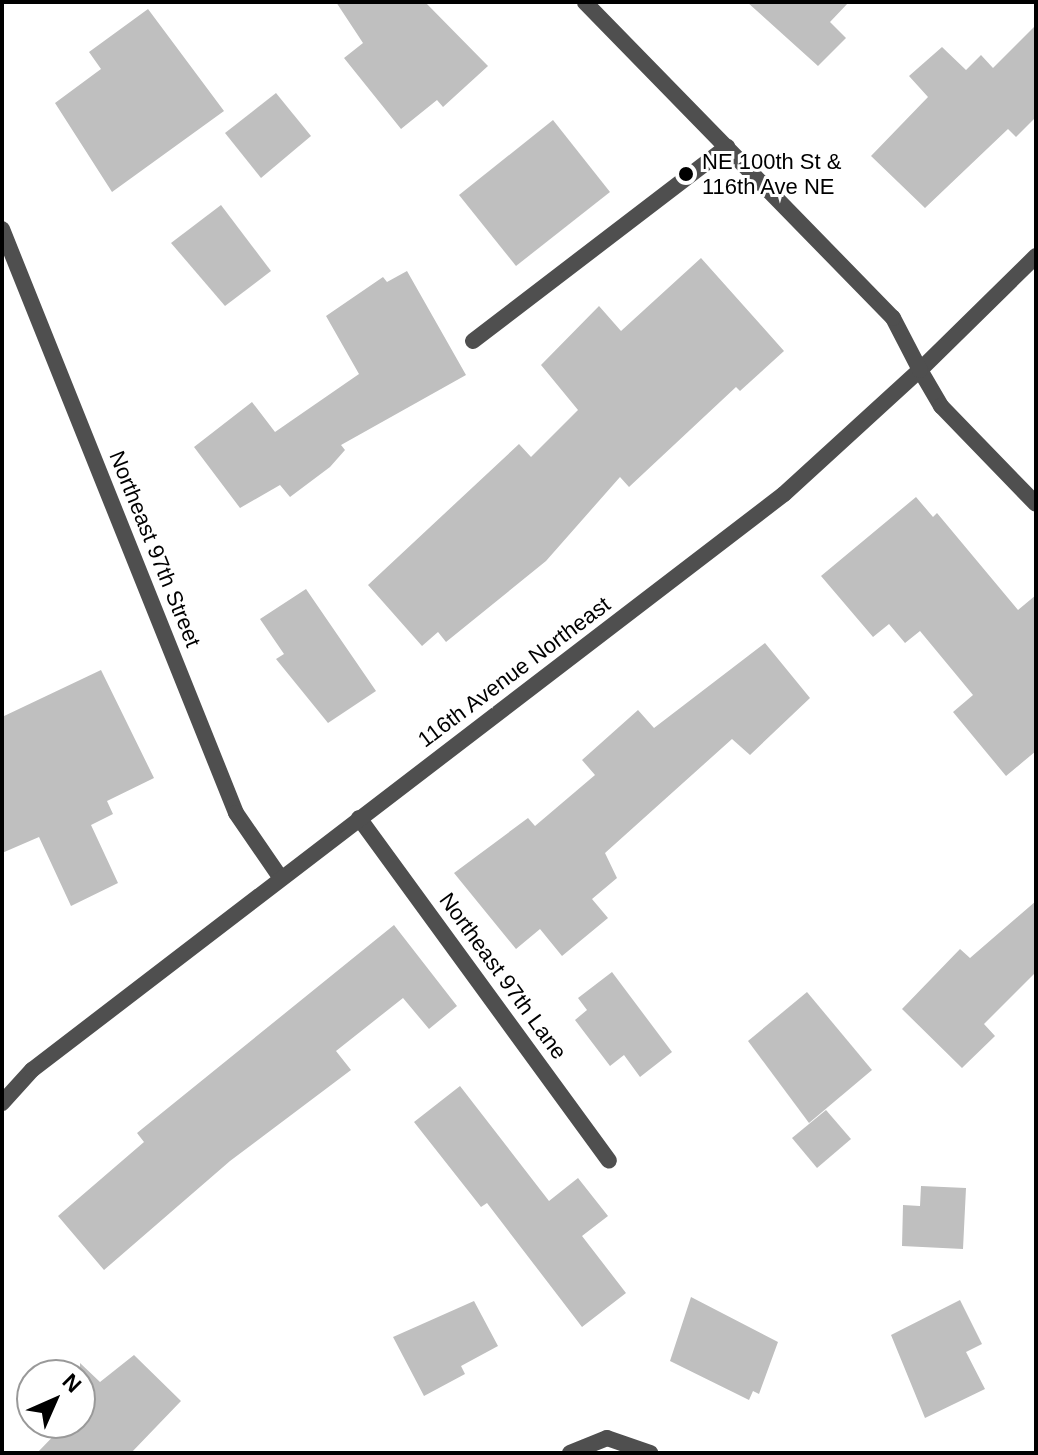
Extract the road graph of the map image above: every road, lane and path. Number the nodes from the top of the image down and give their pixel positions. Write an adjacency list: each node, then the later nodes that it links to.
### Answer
1 (585, 2): 2 (street)
2 (727, 147): 6 (street); 7 (street)
3 (2, 229): 5 (street, Northeast 97th Street)
4 (1036, 256): 7 (street, 116th Avenue Northeast)
5 (9, 261): 10 (street, Northeast 97th Street)
6 (473, 341)
7 (920, 370): 8 (street); 9 (street, 116th Avenue Northeast)
8 (1036, 504)
9 (359, 818): 10 (street, 116th Avenue Northeast); 12 (street, Northeast 97th Lane)
10 (280, 877): 11 (street, 116th Avenue Northeast)
11 (2, 1103)
12 (609, 1161)
13 (570, 1453): 14 (street)
14 (650, 1453)

